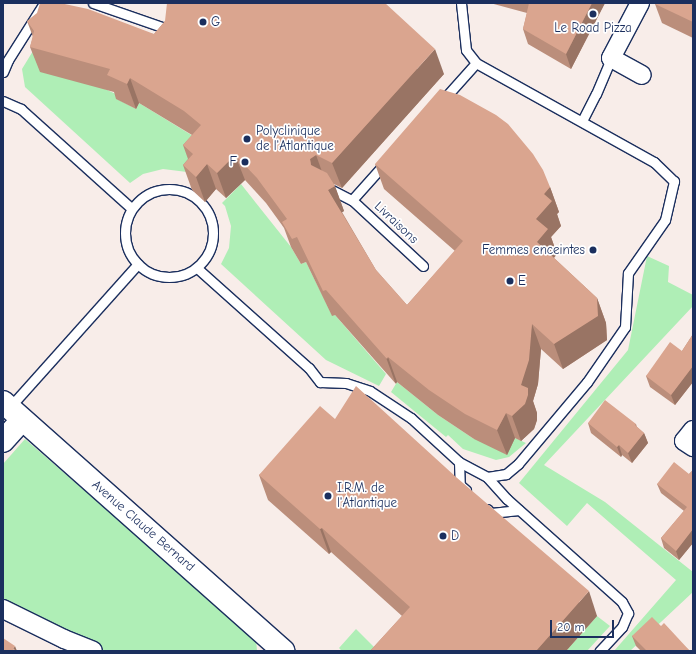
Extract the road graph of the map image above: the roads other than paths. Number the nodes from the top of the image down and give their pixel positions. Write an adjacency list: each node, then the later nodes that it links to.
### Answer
1 (44, 3): 8 (lane)
2 (93, 3): 5 (lane)
3 (461, 3): 7 (lane)
4 (640, 3): 6 (street)
5 (171, 30)
6 (610, 58): 9 (street); 12 (lane)
7 (476, 63): 11 (lane); 12 (lane)
8 (3, 72)
9 (642, 74)
10 (3, 101): 16 (lane)
11 (435, 108)
12 (582, 121): 25 (lane)
13 (394, 154): 15 (lane)
14 (325, 186): 15 (lane, Livraisons)
15 (352, 200): 18 (lane, Livraisons)
16 (132, 209): 17 (lane); 19 (lane)
17 (138, 264): 19 (lane); 20 (lane)
18 (423, 266)
19 (197, 268): 24 (lane)
20 (12, 410): 22 (street); 29 (street, Avenue Claude Bernard)
21 (693, 430): 23 (street)
22 (3, 441)
23 (693, 447)
24 (459, 462): 25 (lane); 26 (lane)
25 (487, 477): 26 (lane)
26 (519, 510): 30 (lane)
27 (3, 609): 28 (street)
28 (93, 651)
29 (283, 651)
30 (600, 651)

